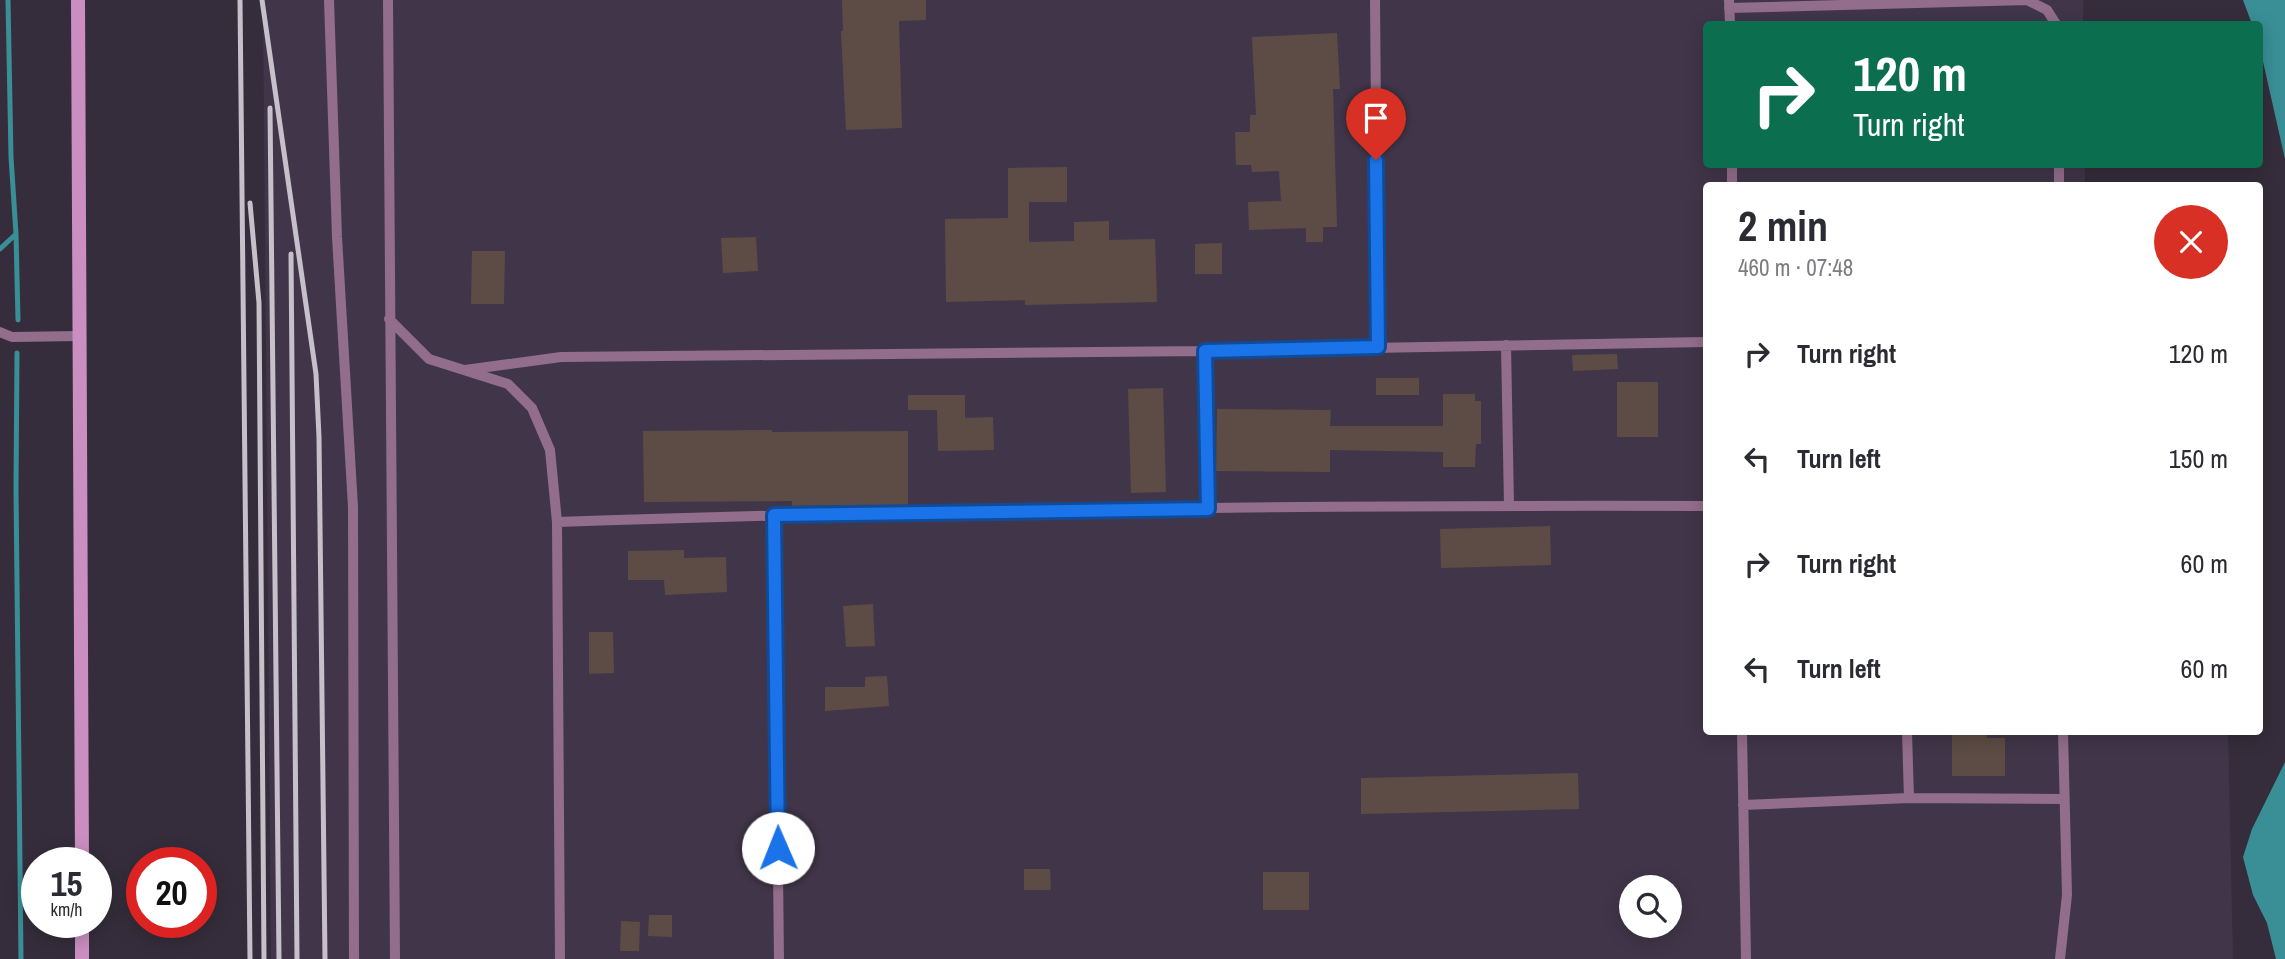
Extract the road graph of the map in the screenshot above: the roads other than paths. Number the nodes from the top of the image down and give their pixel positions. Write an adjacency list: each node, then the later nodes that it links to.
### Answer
1 (78, 0): 9 (main road)
2 (329, 0): 29 (lane)
3 (388, 0): 7 (lane)
4 (1375, 0): 12 (lane)
5 (1729, 4): 6 (lane)
6 (2054, 21)
7 (389, 319): 14 (lane); 30 (lane)
8 (0, 332): 9 (lane)
9 (80, 336): 26 (main road)
10 (1703, 342): 11 (lane)
11 (1506, 345): 12 (lane); 15 (lane)
12 (1378, 347): 13 (lane)
13 (1205, 351): 14 (lane); 17 (lane)
14 (465, 370): 19 (lane)
15 (1509, 505): 16 (lane); 17 (lane)
16 (1703, 506)
17 (1208, 509): 18 (lane)
18 (774, 515): 19 (lane); 32 (lane)
19 (557, 522): 31 (lane)
20 (1742, 735): 25 (lane)
21 (1907, 735): 23 (lane)
22 (2063, 735): 24 (lane)
23 (1909, 798): 24 (lane); 25 (lane)
24 (2063, 799): 34 (lane)
25 (1743, 805): 33 (lane)
26 (82, 847)
27 (82, 938): 28 (main road)
28 (82, 959)
29 (354, 959)
30 (395, 959)
31 (560, 959)
32 (779, 959)
33 (1746, 959)
34 (2060, 959)

